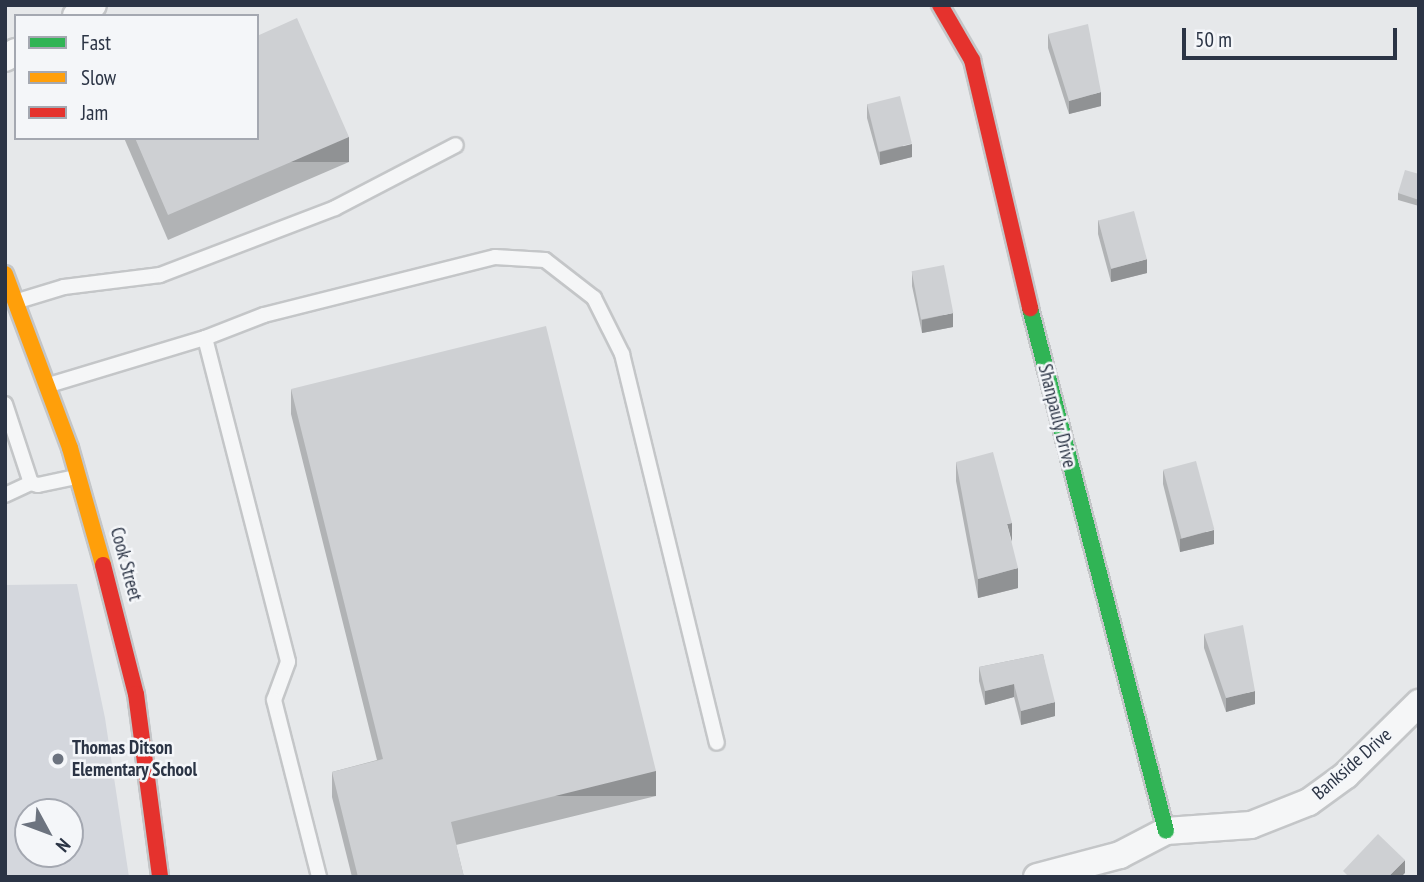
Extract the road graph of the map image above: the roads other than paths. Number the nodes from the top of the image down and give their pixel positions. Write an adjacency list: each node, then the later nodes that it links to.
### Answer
1 (940, 5): 15 (street, Shanpauly Drive)
2 (456, 145): 4 (lane)
3 (5, 274): 4 (street, Cook Street)
4 (16, 301): 5 (street, Cook Street)
5 (24, 320): 6 (lane); 8 (street, Cook Street)
6 (5, 328)
7 (205, 338): 8 (lane); 14 (lane); 17 (lane)
8 (49, 386): 10 (street, Cook Street)
9 (5, 404): 11 (lane)
10 (78, 476): 11 (lane); 16 (street, Cook Street)
11 (31, 483): 12 (lane)
12 (5, 495)
13 (1419, 703): 15 (street, Bankside Drive)
14 (717, 743)
15 (1166, 831): 18 (street, Bankside Drive)
16 (160, 877)
17 (318, 877)
18 (1037, 877)

